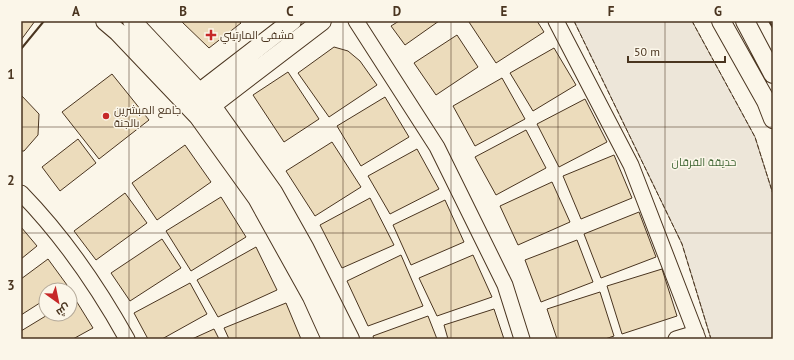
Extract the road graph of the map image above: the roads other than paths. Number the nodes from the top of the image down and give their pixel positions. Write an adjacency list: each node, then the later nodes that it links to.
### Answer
1 (104, 21): 11 (main road)
2 (132, 21): 10 (main road)
3 (292, 21): 10 (main road)
4 (322, 21): 10 (main road)
5 (356, 21): 19 (street)
6 (556, 21): 15 (street)
7 (721, 21): 13 (main road)
8 (745, 21): 9 (main road)
9 (773, 74)
10 (206, 99): 11 (main road); 12 (main road); 18 (main road)
11 (186, 103): 12 (main road)
12 (198, 116): 17 (main road)
13 (773, 119)
14 (21, 193): 16 (street)
15 (697, 336): 20 (street)
16 (127, 339)
17 (331, 339)
18 (350, 339)
19 (522, 339)
20 (676, 339)

